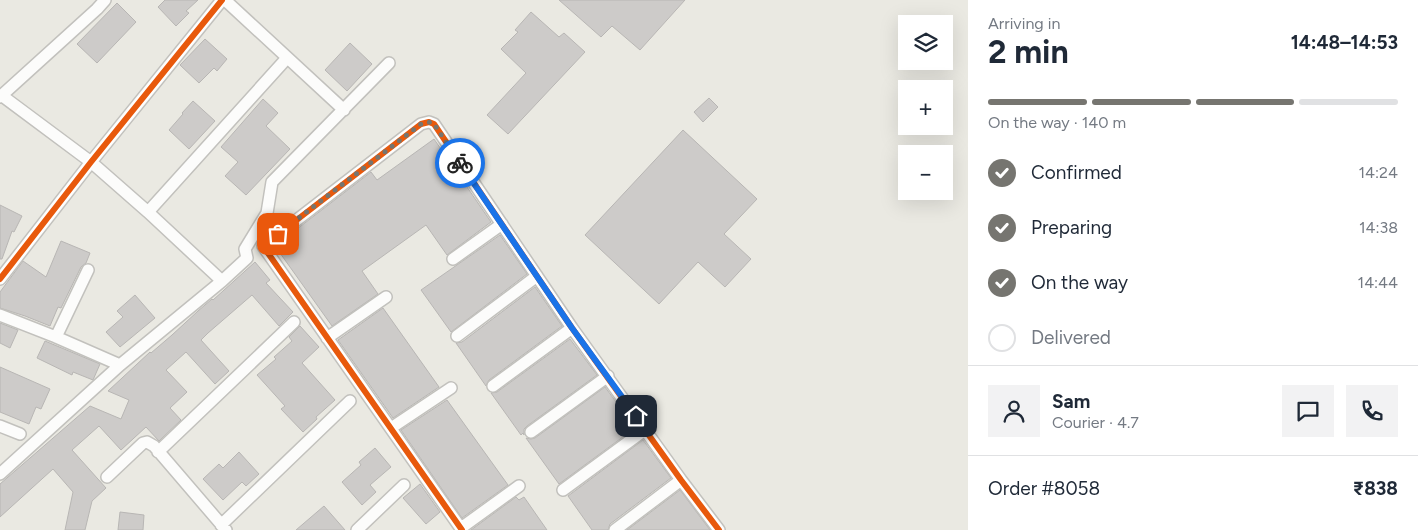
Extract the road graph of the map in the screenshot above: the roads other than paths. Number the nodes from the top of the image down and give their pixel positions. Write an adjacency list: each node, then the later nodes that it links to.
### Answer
1 (89, 0): 3 (street)
2 (224, 0): 4 (street); 8 (street)
3 (101, 4): 6 (street)
4 (287, 58): 7 (street); 9 (street)
5 (389, 63): 7 (street)
6 (1, 96): 8 (street)
7 (344, 110): 15 (street)
8 (90, 162): 9 (street); 14 (street)
9 (148, 212): 15 (street)
10 (502, 224): 11 (street); 13 (street); 22 (street)
11 (453, 259)
12 (88, 270): 21 (street)
13 (537, 276): 19 (street); 20 (street)
14 (0, 279)
15 (222, 281): 23 (street)
16 (386, 298): 22 (street)
17 (0, 315): 21 (street)
18 (294, 322): 33 (street)
19 (572, 328): 24 (street); 25 (street)
20 (458, 336)
21 (56, 337): 23 (street)
22 (327, 338): 29 (street)
23 (120, 365): 34 (street)
24 (608, 376): 30 (street); 31 (street)
25 (493, 386)
26 (451, 388): 29 (street)
27 (350, 401): 40 (street)
28 (0, 426): 32 (street)
29 (391, 428): 41 (street)
30 (646, 430): 36 (street); 39 (street)
31 (531, 432)
32 (20, 434)
33 (158, 452): 35 (street); 40 (street)
34 (0, 474)
35 (107, 477)
36 (681, 480): 43 (street); 44 (street)
37 (404, 485): 42 (street)
38 (518, 486): 41 (street)
39 (563, 490)
40 (224, 527)
41 (462, 529)
42 (357, 530)
43 (615, 530)
44 (719, 530)

